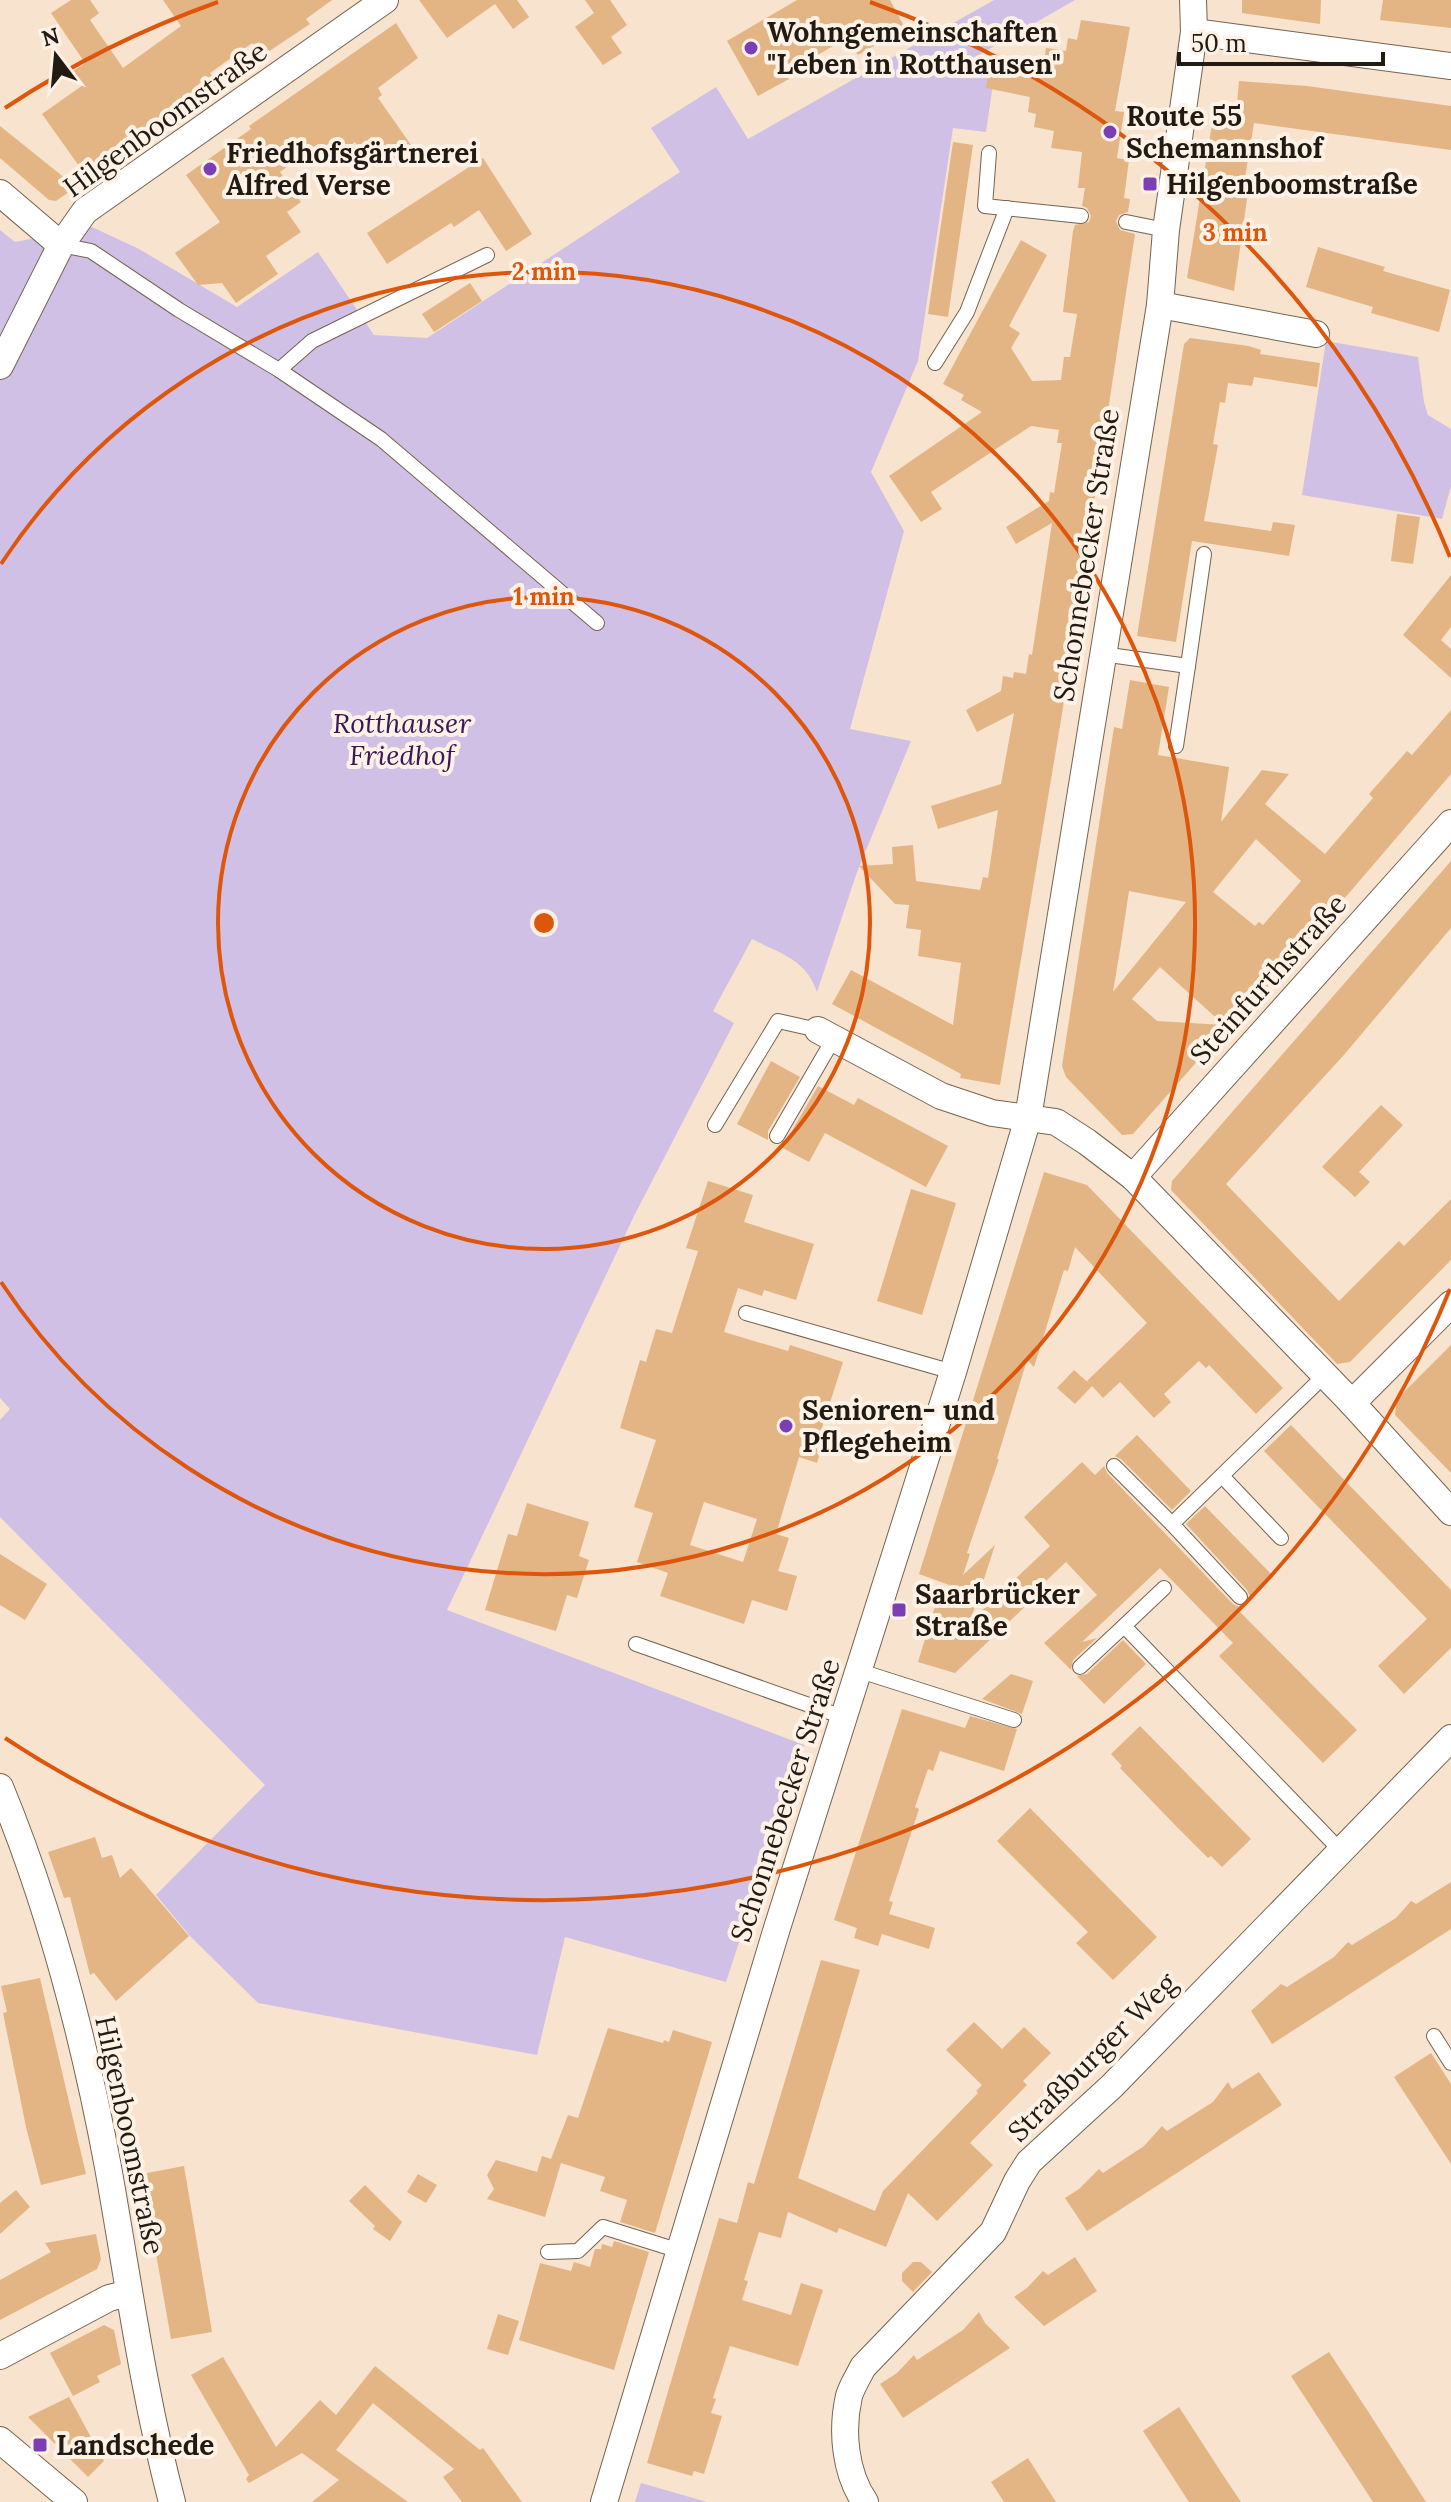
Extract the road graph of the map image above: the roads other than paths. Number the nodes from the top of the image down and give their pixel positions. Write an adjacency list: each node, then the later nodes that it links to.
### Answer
1 (385, 0): 11 (street, Hilgenboomstraße)
2 (1193, 0): 3 (street, Schonnebecker Straße)
3 (1194, 32): 4 (street); 10 (street, Schonnebecker Straße)
4 (1451, 66)
5 (989, 153): 7 (lane)
6 (0, 193): 11 (street)
7 (1007, 208): 8 (lane); 15 (lane)
8 (1081, 216)
9 (1126, 222): 10 (lane)
10 (1166, 230): 13 (street, Schonnebecker Straße)
11 (61, 245): 16 (street, Hilgenboomstraße); 17 (lane)
12 (487, 255): 17 (lane)
13 (1160, 305): 14 (street); 20 (street, Schonnebecker Straße)
14 (1316, 334)
15 (935, 363)
16 (0, 366)
17 (279, 370): 19 (lane)
18 (1204, 554): 21 (lane)
19 (597, 623)
20 (1102, 654): 21 (lane); 25 (street, Schonnebecker Straße)
21 (1188, 666): 22 (lane)
22 (1176, 746)
23 (1451, 823): 28 (street, Steinfurthstraße)
24 (826, 1034): 25 (street); 26 (lane); 27 (lane)
25 (1028, 1118): 28 (street); 31 (street, Schonnebecker Straße)
26 (715, 1125)
27 (777, 1136)
28 (1133, 1177): 32 (street)
29 (1451, 1304): 33 (street)
30 (746, 1313): 31 (lane)
31 (953, 1372): 44 (street, Schonnebecker Straße)
32 (1325, 1375): 33 (street); 35 (lane)
33 (1352, 1403): 36 (street)
34 (1114, 1466): 37 (lane)
35 (1222, 1476): 37 (lane); 38 (lane)
36 (1451, 1512)
37 (1172, 1524): 40 (lane)
38 (1281, 1538)
39 (1164, 1588): 41 (lane)
40 (1240, 1597)
41 (1124, 1626): 43 (lane); 49 (lane)
42 (636, 1644): 45 (lane)
43 (1080, 1667)
44 (860, 1671): 45 (street, Schonnebecker Straße); 46 (lane)
45 (846, 1718): 52 (street, Schonnebecker Straße)
46 (1014, 1720)
47 (1451, 1738): 49 (street, Straßburger Weg)
48 (0, 1787): 54 (street, Hilgenboomstraße)
49 (1341, 1851): 60 (street, Straßburger Weg)
50 (1434, 2036): 51 (lane)
51 (1451, 2063)
52 (680, 2251): 53 (lane); 59 (street, Schonnebecker Straße)
53 (548, 2252)
54 (129, 2293): 55 (street); 58 (street, Hilgenboomstraße)
55 (0, 2356)
56 (0, 2440): 57 (street)
57 (74, 2502)
58 (172, 2502)
59 (604, 2502)
60 (865, 2502)

